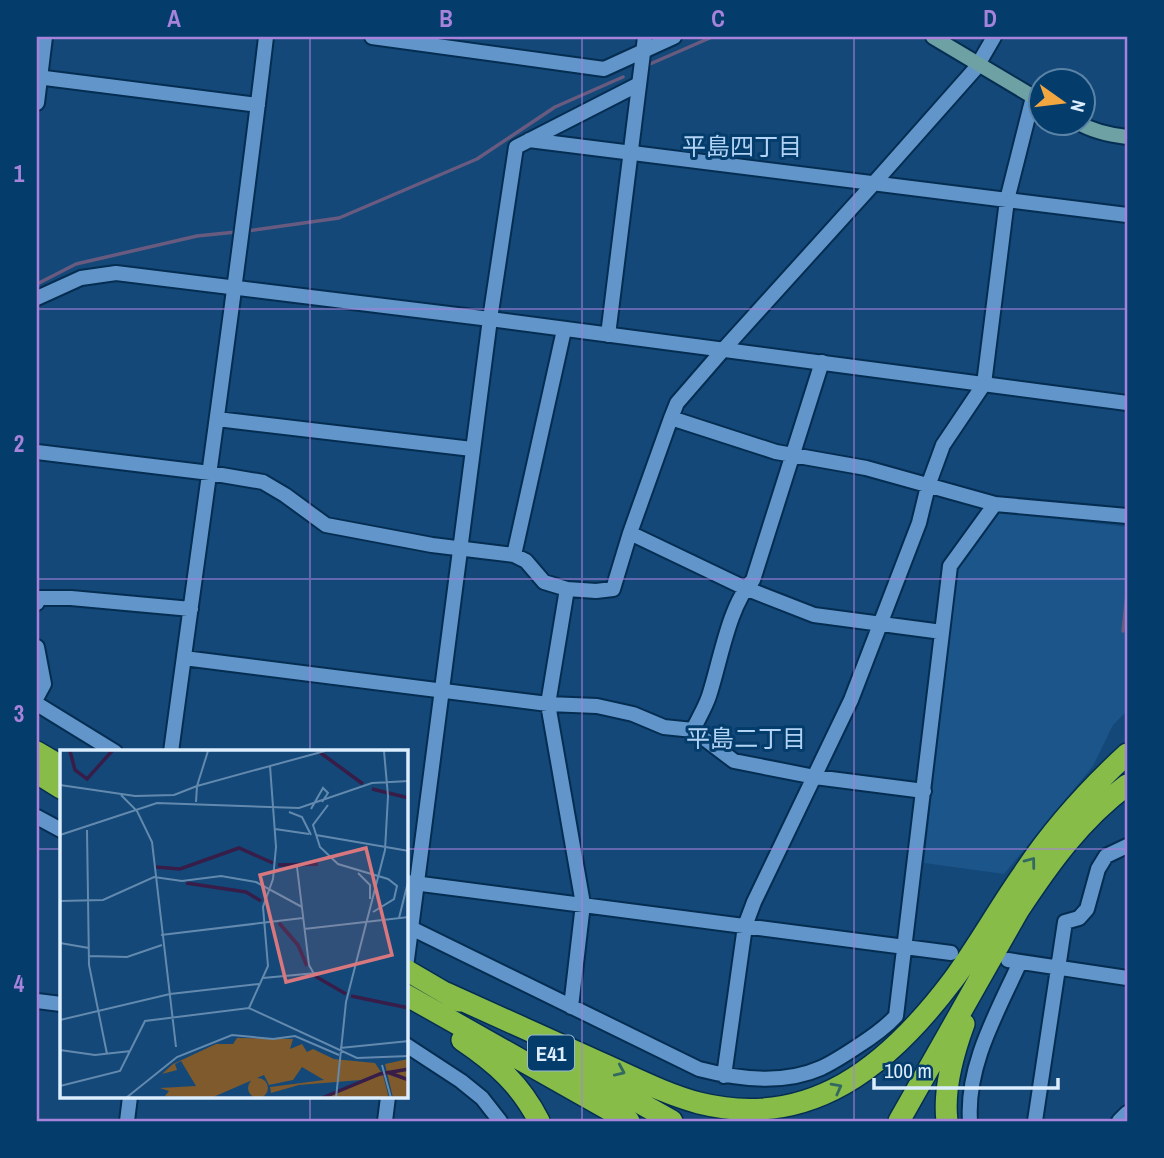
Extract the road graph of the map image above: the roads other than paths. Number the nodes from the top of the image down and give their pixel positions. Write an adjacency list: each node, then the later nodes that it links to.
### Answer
1 (45, 37): 9 (street)
2 (265, 37): 13 (street)
3 (372, 37): 7 (street)
4 (674, 37): 7 (street)
5 (933, 37): 8 (main road)
6 (994, 37): 8 (street)
7 (644, 43): 10 (street)
8 (978, 65): 11 (main road); 19 (street)
9 (38, 78): 12 (street); 13 (street)
10 (639, 84): 17 (street); 18 (street)
11 (1028, 94)
12 (37, 103)
13 (258, 105): 22 (street)
14 (1028, 129): 20 (street)
15 (1098, 130): 16 (main road)
16 (1127, 138)
17 (529, 140): 18 (street); 24 (street)
18 (631, 152): 19 (street); 26 (street)
19 (876, 182): 20 (street); 27 (street)
20 (1007, 200): 21 (street); 29 (street)
21 (1127, 215)
22 (233, 288): 23 (street); 24 (street); 32 (street)
23 (37, 298)
24 (490, 319): 25 (street); 33 (street)
25 (564, 330): 26 (street); 42 (street)
26 (608, 335): 27 (street)
27 (723, 349): 28 (street); 31 (street)
28 (822, 362): 29 (street); 35 (street)
29 (984, 384): 30 (street); 37 (street)
30 (1127, 403)
31 (671, 418): 35 (street); 40 (street)
32 (217, 419): 33 (street); 36 (street)
33 (472, 449): 41 (street)
34 (37, 452): 36 (street)
35 (793, 454): 37 (street); 43 (street)
36 (210, 472): 41 (street); 46 (street)
37 (929, 486): 38 (street); 47 (street)
38 (995, 504): 39 (street); 48 (street)
39 (1127, 516)
40 (630, 533): 43 (street); 44 (street)
41 (460, 548): 42 (street); 51 (street)
42 (514, 555): 44 (street)
43 (745, 588): 47 (street); 55 (street)
44 (567, 589): 54 (street)
45 (37, 603): 46 (street)
46 (191, 609): 50 (street)
47 (880, 624): 48 (street); 62 (street)
48 (942, 632): 65 (street)
49 (37, 647): 52 (street)
50 (184, 658): 51 (street); 57 (street)
51 (442, 691): 54 (street); 69 (street)
52 (37, 697)
53 (37, 704): 56 (street)
54 (548, 704): 55 (street); 70 (street)
55 (693, 730): 62 (street)
56 (112, 750)
57 (171, 750)
58 (37, 752): 60 (highway)
59 (1127, 754): 71 (highway, one-way to 59)
60 (60, 765)
61 (37, 773): 64 (highway)
62 (815, 777): 65 (street); 72 (street)
63 (1127, 785): 71 (highway)
64 (60, 787)
65 (923, 791): 74 (street)
66 (37, 817): 67 (street)
67 (60, 830)
68 (1127, 846): 77 (street)
69 (411, 882): 70 (street); 73 (street)
70 (583, 904): 72 (street); 83 (street)
71 (1011, 907): 80 (highway, one-way to 71); 95 (highway); 96 (highway); 97 (highway)
72 (745, 926): 74 (street); 85 (street)
73 (411, 928): 75 (street); 83 (street)
74 (905, 946): 76 (street); 85 (street)
75 (408, 953)
76 (951, 953)
77 (1058, 968): 79 (street); 98 (street); 99 (street)
78 (408, 973): 80 (highway, E41)
79 (1127, 978)
80 (421, 998): 92 (highway); 93 (highway, E41); 94 (highway, E41)
81 (37, 1001): 82 (street)
82 (60, 1004)
83 (571, 1007): 85 (street)
84 (408, 1046): 91 (street)
85 (724, 1076)
86 (130, 1098): 89 (street)
87 (388, 1098): 90 (street)
88 (1127, 1113): 100 (street)
89 (127, 1121)
90 (385, 1121)
91 (500, 1121)
92 (539, 1121)
93 (629, 1121)
94 (672, 1121)
95 (883, 1121)
96 (899, 1121)
97 (947, 1121)
98 (970, 1121)
99 (1035, 1121)
100 (1119, 1121)

